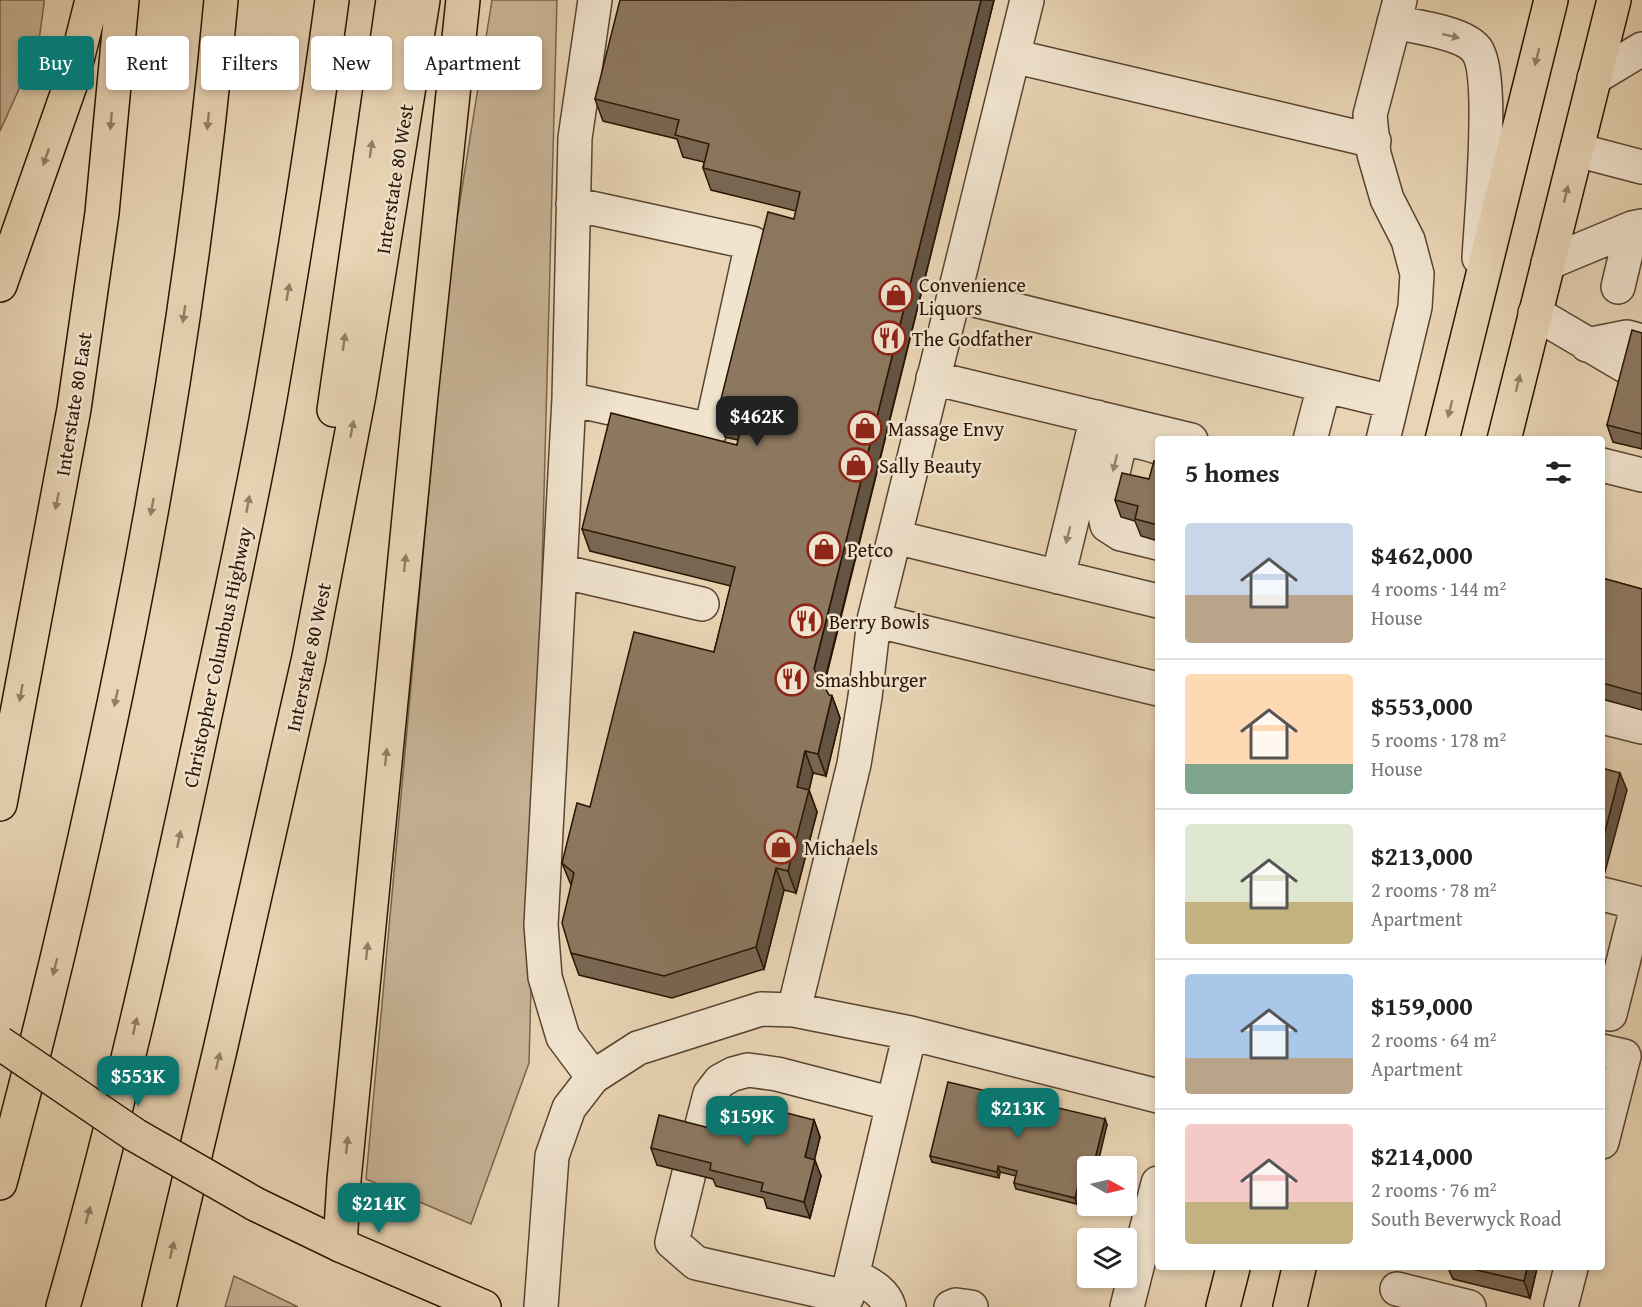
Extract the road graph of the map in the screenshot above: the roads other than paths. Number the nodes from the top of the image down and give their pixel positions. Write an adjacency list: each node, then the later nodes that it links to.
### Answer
1 (92, 0): 22 (main road, one-way to 22)
2 (122, 0): 51 (main road, Interstate 80 East, one-way to 51)
3 (220, 0): 65 (main road, one-way to 65)
4 (332, 0): 73 (main road, Christopher Columbus Highway, one-way to 4)
5 (393, 0): 53 (main road, one-way to 5)
6 (423, 0): 53 (main road, Interstate 80 West, one-way to 6)
7 (463, 0): 67 (main road, one-way to 7)
8 (595, 0): 19 (street)
9 (1027, 0): 14 (street)
10 (1551, 0): 25 (main road, one-way to 25)
11 (1614, 0): 15 (main road)
12 (1397, 11): 16 (street); 25 (street, one-way to 25)
13 (1642, 49): 15 (street)
14 (1013, 56): 16 (street); 24 (street)
15 (1594, 78): 17 (main road)
16 (1374, 141): 31 (street)
17 (1577, 150): 18 (street); 21 (main road, one-way to 17)
18 (1642, 167)
19 (573, 204): 30 (street); 30 (street)
20 (1637, 227): 21 (street); 23 (street)
21 (1548, 263): 26 (main road)
22 (0, 285)
23 (1618, 286)
24 (954, 295): 28 (street); 29 (street)
25 (1476, 304): 36 (main road, one-way to 36)
26 (1535, 313): 27 (street); 37 (main road, one-way to 26)
27 (1637, 356)
28 (933, 378): 32 (street); 41 (street)
29 (1324, 386): 31 (street); 34 (street)
30 (568, 399): 43 (street)
31 (1392, 402): 35 (street)
32 (1097, 417): 33 (street); 44 (street, one-way to 44)
33 (1175, 436)
34 (1311, 436)
35 (1384, 436)
36 (1443, 436)
37 (1505, 436)
38 (1155, 446): 42 (street, one-way to 42)
39 (1605, 466): 40 (street)
40 (1642, 475)
41 (895, 537): 44 (street); 47 (street)
42 (1155, 542)
43 (560, 571): 46 (street); 59 (street)
44 (1058, 577): 45 (street)
45 (1155, 600)
46 (702, 604)
47 (874, 620): 48 (street); 54 (street)
48 (1155, 688)
49 (1605, 718): 50 (street)
50 (1642, 727)
51 (0, 804)
52 (1605, 895): 55 (street)
53 (241, 959): 74 (main road, Interstate 80 West, one-way to 53)
54 (794, 1010): 56 (street); 59 (street)
55 (1605, 1013)
56 (910, 1034): 60 (street); 61 (street)
57 (0, 1043): 67 (main road, bridge)
58 (1605, 1052): 62 (street)
59 (593, 1077): 76 (street)
60 (1155, 1095)
61 (893, 1104): 63 (street); 71 (street)
62 (1605, 1130)
63 (698, 1140)
64 (690, 1173): 71 (street)
65 (0, 1183)
66 (1155, 1195): 80 (street)
67 (340, 1245): 75 (main road)
68 (1232, 1270): 81 (main road)
69 (1299, 1270): 82 (main road)
70 (1570, 1270): 84 (street)
71 (853, 1275): 77 (street)
72 (1397, 1288): 83 (street)
73 (63, 1307)
74 (159, 1307)
75 (484, 1307)
76 (541, 1307)
77 (889, 1307)
78 (951, 1307): 79 (street)
79 (970, 1307)
80 (1127, 1307)
81 (1222, 1307)
82 (1290, 1307)
83 (1469, 1307)
84 (1561, 1307)

